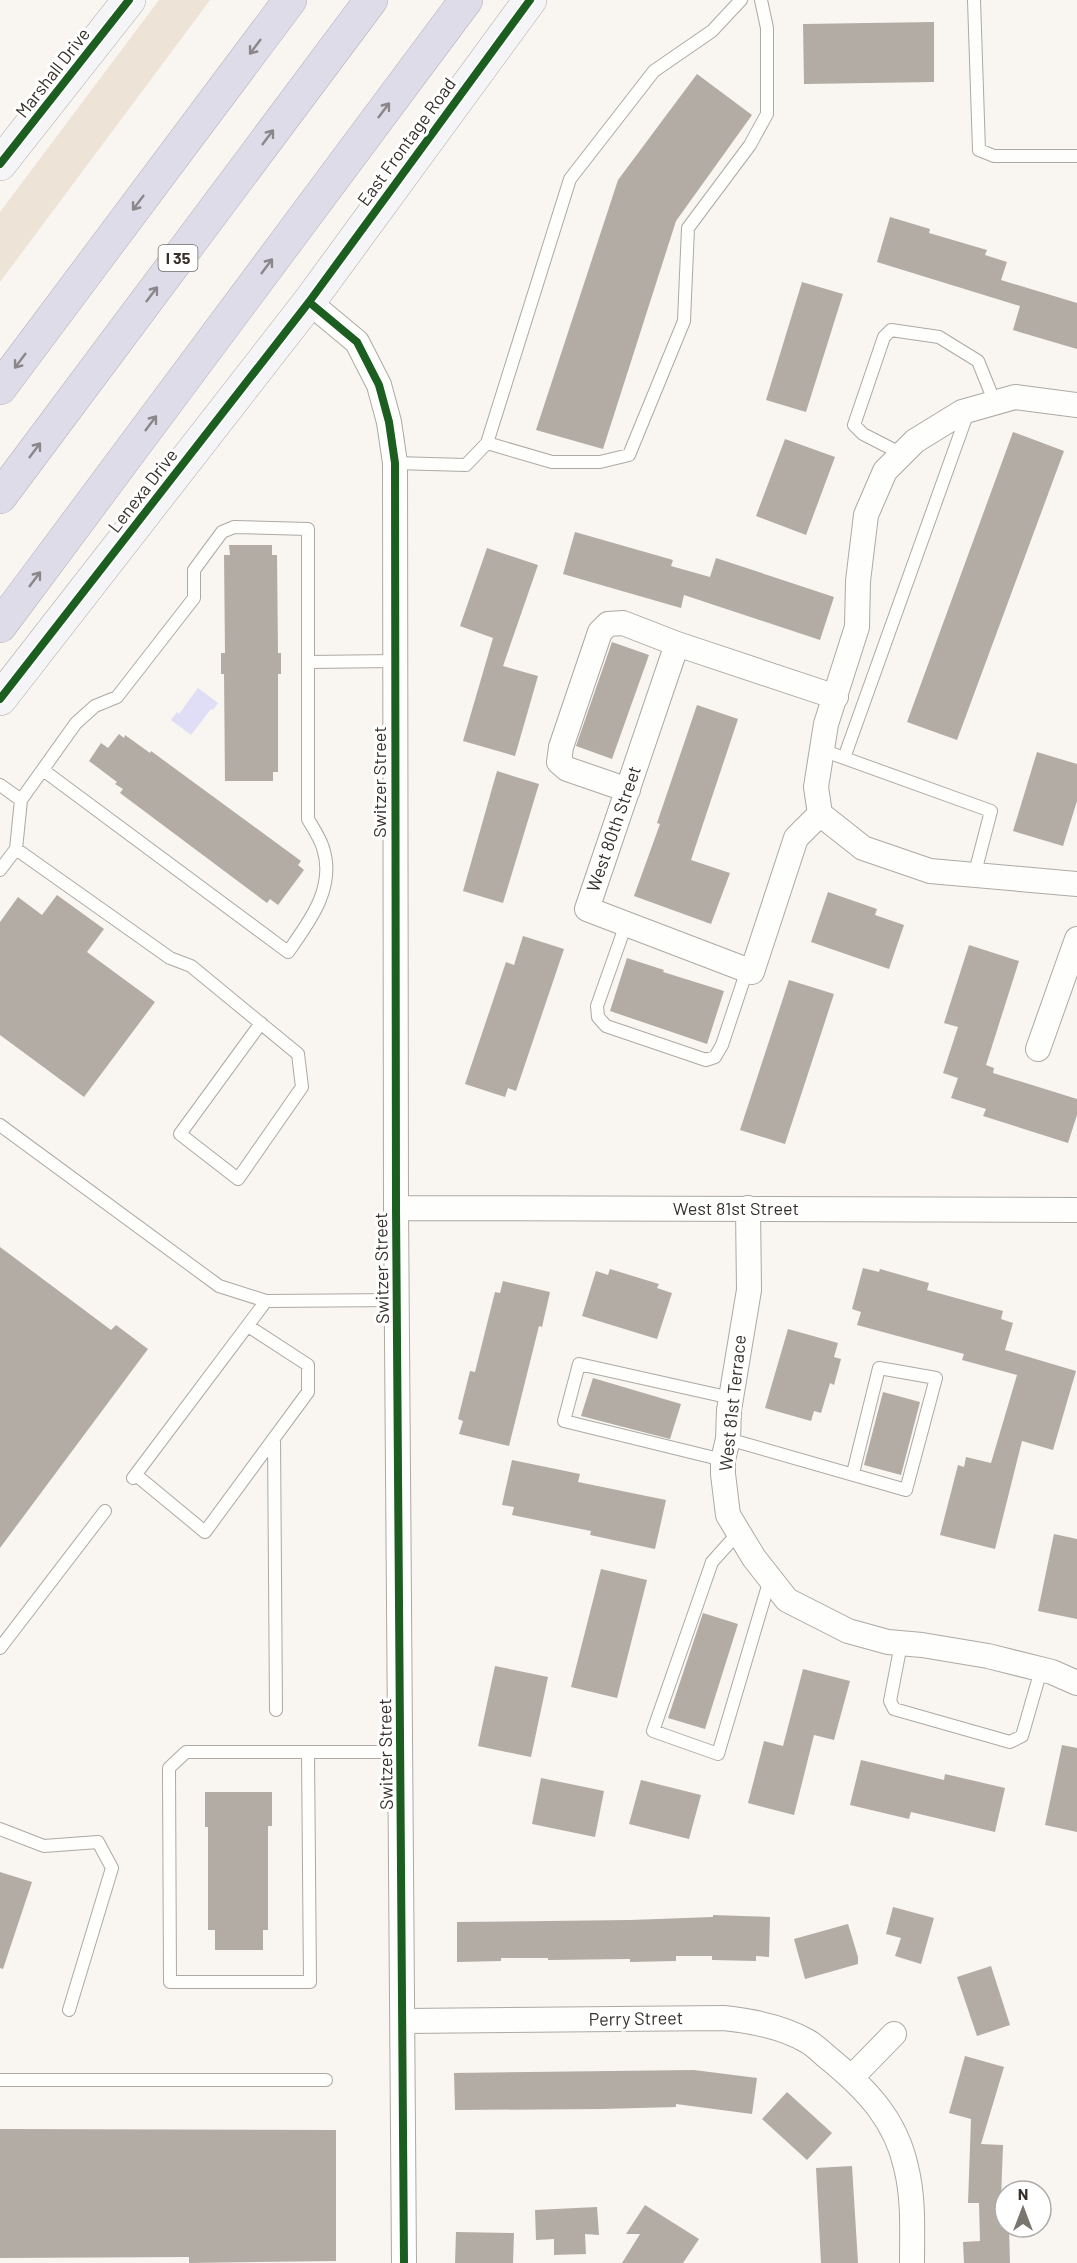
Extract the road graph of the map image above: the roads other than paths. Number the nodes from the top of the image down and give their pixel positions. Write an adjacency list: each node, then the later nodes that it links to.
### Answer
1 (129, 0): 10 (street, Marshall Drive)
2 (290, 0): 12 (highway, one-way to 12)
3 (371, 0): 19 (highway, I 35, one-way to 3)
4 (466, 0): 20 (highway, one-way to 4)
5 (530, 0): 11 (street, East Frontage Road)
6 (741, 0): 16 (lane)
7 (760, 0): 16 (lane)
8 (974, 0): 9 (lane)
9 (1077, 156)
10 (0, 164)
11 (309, 302): 18 (street, Switzer Street); 25 (street, Lenexa Drive)
12 (0, 388)
13 (995, 403): 14 (street); 15 (street); 17 (lane)
14 (1077, 405)
15 (969, 410): 17 (street); 26 (lane)
16 (487, 443): 18 (lane)
17 (902, 454): 24 (street)
18 (395, 463): 22 (street, Switzer Street)
19 (0, 497)
20 (0, 626)
21 (677, 644): 24 (street); 29 (street, West 80th Street); 29 (street)
22 (395, 661): 23 (lane); 43 (street, Switzer Street)
23 (308, 662): 27 (lane); 27 (lane)
24 (836, 697): 26 (street)
25 (0, 699)
26 (833, 754): 31 (street); 34 (lane)
27 (43, 770): 30 (lane)
28 (0, 785): 30 (lane)
29 (628, 790): 36 (street, West 80th Street)
30 (21, 800): 32 (lane)
31 (820, 814): 34 (street); 38 (street)
32 (16, 849): 33 (lane); 40 (lane)
33 (0, 870)
34 (974, 876): 35 (street)
35 (1077, 884)
36 (626, 924): 38 (street, West 80th Street); 38 (lane)
37 (1077, 939): 39 (street)
38 (747, 970)
39 (1069, 989): 41 (street)
40 (261, 1023): 40 (lane)
41 (1038, 1049)
42 (0, 1125): 47 (lane)
43 (396, 1208): 44 (street, West 81st Street); 46 (street, Switzer Street)
44 (747, 1208): 45 (street, West 81st Street); 49 (street, West 81st Terrace)
45 (1077, 1210)
46 (397, 1300): 47 (lane); 62 (street, Switzer Street)
47 (266, 1301): 48 (lane)
48 (248, 1326): 50 (lane); 50 (lane)
49 (731, 1398): 51 (street, West 81st Terrace); 51 (lane)
50 (274, 1439): 60 (lane)
51 (726, 1449): 52 (lane); 54 (street, West 81st Terrace)
52 (853, 1473): 52 (lane)
53 (105, 1511): 57 (lane)
54 (739, 1532): 55 (street, West 81st Terrace); 55 (lane)
55 (770, 1579): 56 (street, West 81st Terrace)
56 (901, 1644): 58 (street, West 81st Terrace); 58 (lane)
57 (0, 1648)
58 (1041, 1670): 59 (street, West 81st Terrace)
59 (1077, 1683)
60 (276, 1710)
61 (309, 1752): 61 (lane); 62 (lane)
62 (401, 1752): 65 (street, Switzer Street)
63 (0, 1829): 64 (lane)
64 (69, 2010)
65 (404, 2021): 67 (street, Perry Street); 70 (street, Switzer Street)
66 (894, 2034): 67 (street)
67 (852, 2077): 71 (street, Perry Street)
68 (0, 2080): 69 (lane)
69 (326, 2080)
70 (404, 2263)
71 (912, 2263)

